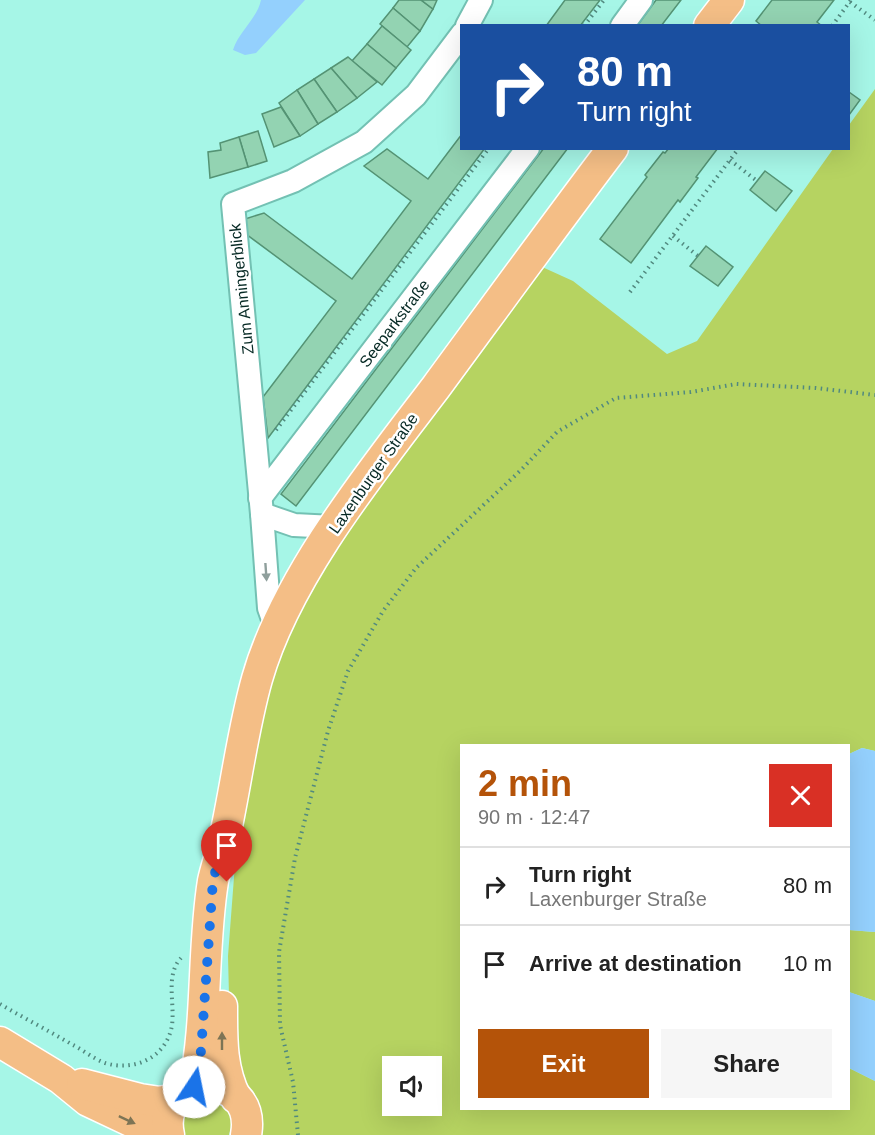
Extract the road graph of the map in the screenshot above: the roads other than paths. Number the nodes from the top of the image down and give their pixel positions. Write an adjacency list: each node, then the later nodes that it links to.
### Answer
1 (481, 0): 4 (street)
2 (641, 0): 5 (street)
3 (729, 0): 6 (main road)
4 (467, 24)
5 (623, 24)
6 (711, 24)
7 (460, 37): 10 (street, Zum Anningerblick)
8 (527, 150): 10 (street, Seeparkstraße)
9 (612, 150): 11 (main road, Laxenburger Straße)
10 (261, 506): 11 (street); 12 (street, Zum Anningerblick, one-way to 12)
11 (334, 527): 12 (main road, Laxenburger Straße)
12 (276, 628): 13 (main road, Laxenburger Straße)
13 (224, 842): 16 (main road, Laxenburger Straße); 17 (main road, Laxenburger Straße, one-way to 13)
14 (0, 1042): 15 (main road)
15 (61, 1079): 16 (main road); 18 (main road, one-way to 18)
16 (186, 1092): 17 (main road); 19 (main road, Laxenburger Straße)
17 (236, 1098): 20 (main road, Laxenburger Straße)
18 (160, 1135)
19 (169, 1135)
20 (246, 1135)

